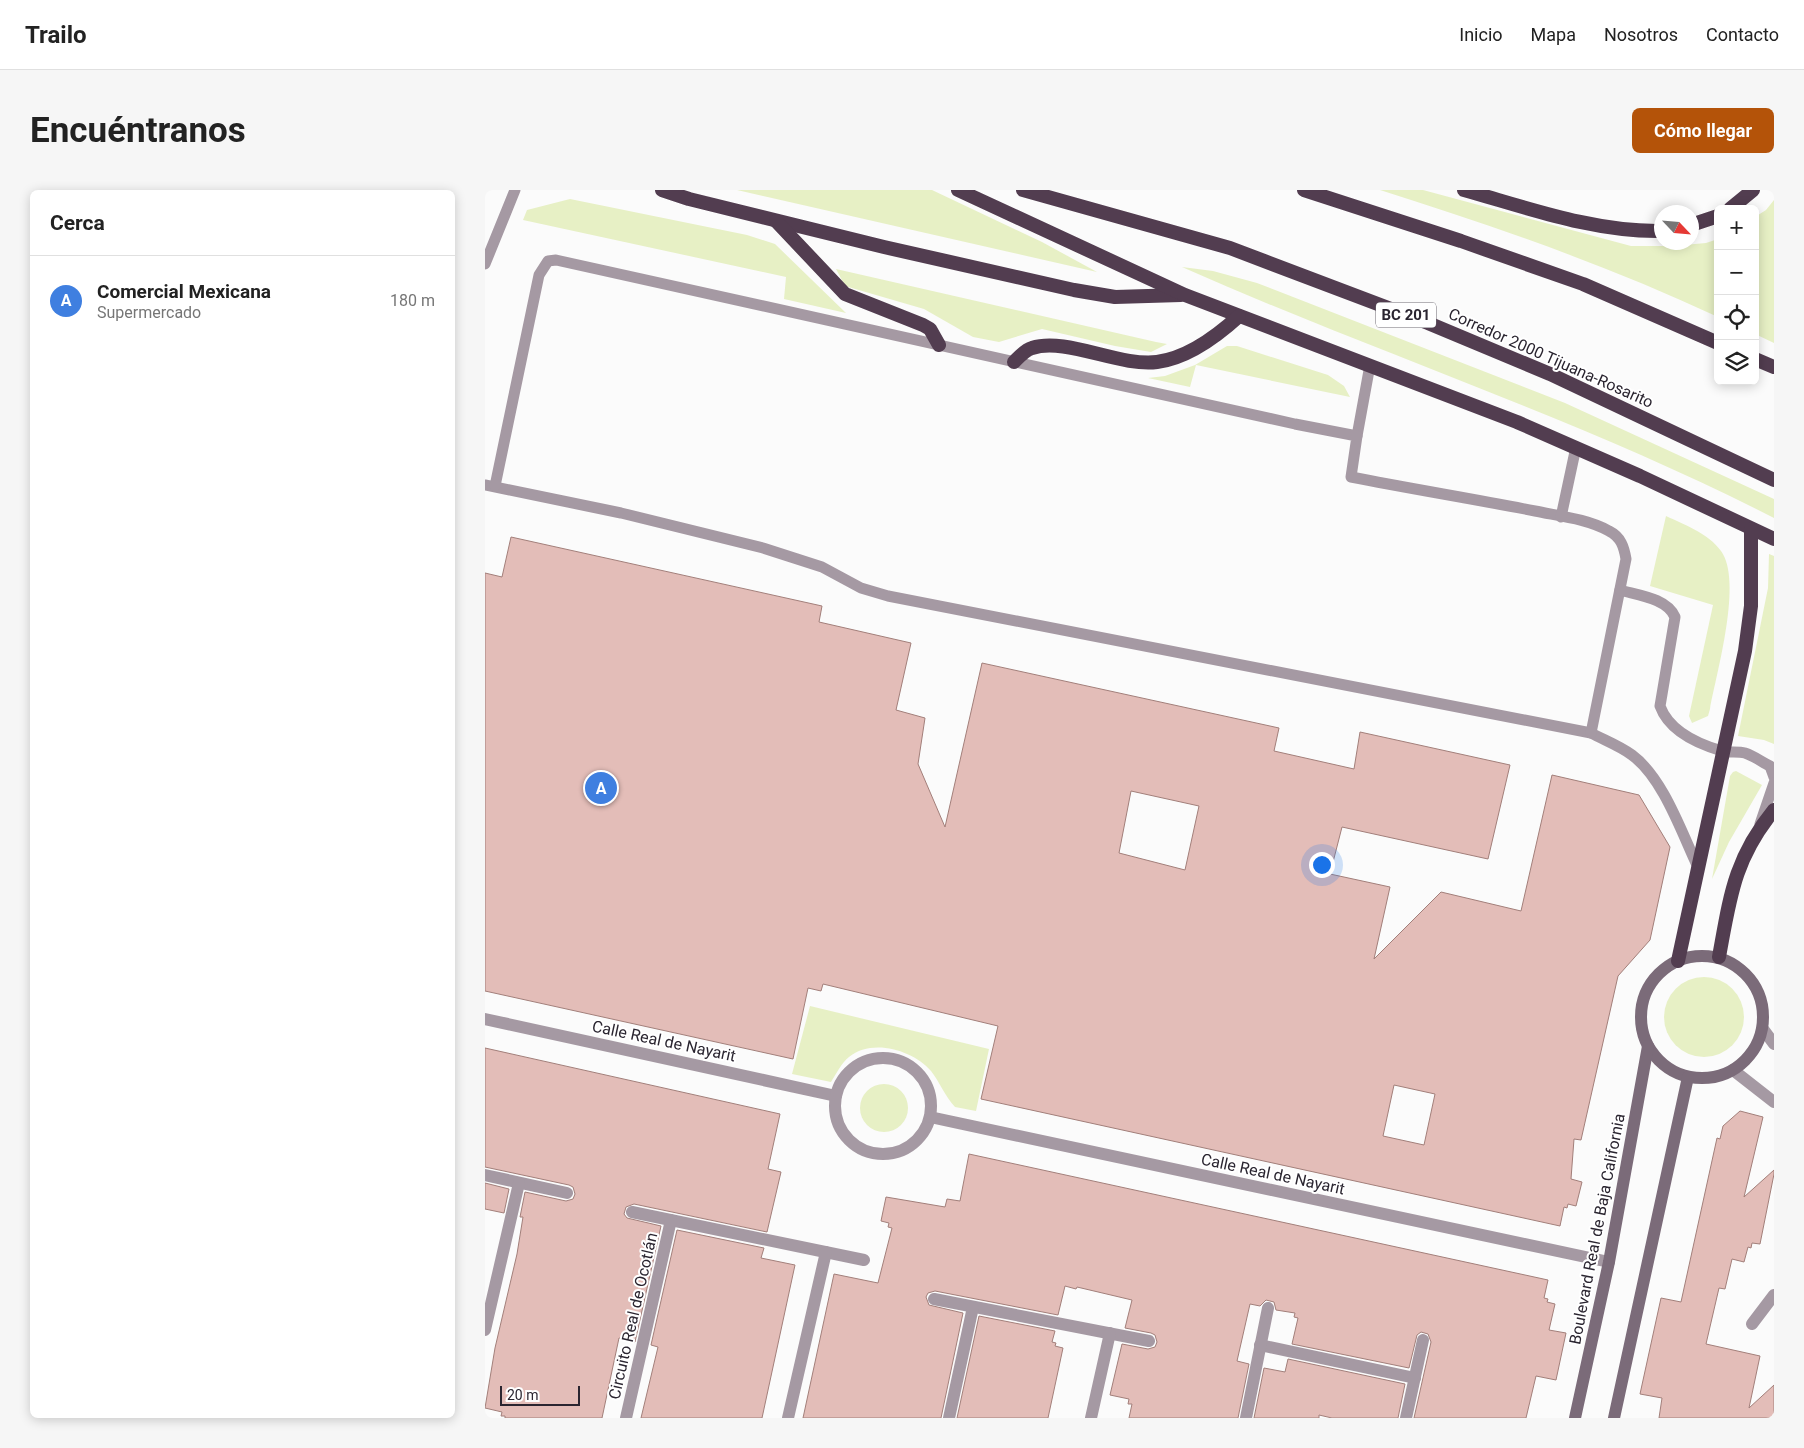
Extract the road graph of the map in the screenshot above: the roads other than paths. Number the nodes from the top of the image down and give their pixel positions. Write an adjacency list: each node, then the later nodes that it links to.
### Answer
1 (515, 190): 13 (lane)
2 (661, 190): 10 (highway)
3 (959, 190): 14 (highway)
4 (1023, 190): 24 (highway, Corredor 2000 Tijuana-Rosarito / BC 201)
5 (1304, 190): 16 (highway)
6 (1464, 190): 12 (highway)
7 (1753, 190): 8 (highway)
8 (1735, 205)
9 (1714, 217): 11 (highway)
10 (776, 221): 14 (highway); 17 (highway)
11 (1699, 222)
12 (1654, 231)
13 (485, 264)
14 (1185, 295): 15 (highway)
15 (1239, 316): 19 (highway); 20 (highway)
16 (1714, 341)
17 (939, 345): 19 (lane); 25 (lane)
18 (1759, 361): 21 (highway)
19 (1014, 362): 22 (lane)
20 (1369, 365): 22 (lane); 23 (highway)
21 (1774, 367)
22 (1357, 436): 26 (lane)
23 (1576, 447): 26 (lane); 27 (highway)
24 (1774, 480)
25 (490, 485): 30 (lane)
26 (1561, 517): 29 (lane)
27 (1751, 529): 28 (highway); 31 (highway)
28 (1774, 540)
29 (1620, 590): 30 (lane); 31 (lane)
30 (1591, 733): 36 (lane)
31 (1723, 751): 32 (lane); 36 (highway)
32 (1774, 778)
33 (1774, 783): 35 (lane)
34 (1774, 810): 35 (highway)
35 (1759, 829): 37 (highway)
36 (1697, 865): 38 (highway)
37 (1719, 958): 38 (main road); 40 (main road)
38 (1677, 960): 42 (main road)
39 (485, 1019): 45 (street, Calle Real de Nayarit)
40 (1763, 1029): 41 (street); 43 (main road)
41 (1774, 1044)
42 (1648, 1046): 44 (main road); 55 (main road, Boulevard Real de Baja California)
43 (1733, 1070): 44 (main road); 46 (street)
44 (1688, 1077): 74 (main road)
45 (836, 1096): 47 (street); 47 (street)
46 (1774, 1102)
47 (930, 1117): 55 (street, Calle Real de Nayarit)
48 (485, 1175): 49 (street)
49 (519, 1182): 50 (street); 61 (street)
50 (567, 1193)
51 (632, 1212): 52 (street, Circuito Real de Ocotlán)
52 (671, 1220): 53 (street, Circuito Real de Ocotlán); 67 (street, Circuito Real de Ocotlán)
53 (826, 1252): 54 (street, Circuito Real de Ocotlán); 68 (street)
54 (864, 1260)
55 (1609, 1262): 73 (main road, Boulevard Real de Baja California)
56 (1774, 1295): 60 (street)
57 (934, 1299): 58 (street)
58 (973, 1307): 62 (street); 69 (street)
59 (1268, 1308): 65 (street)
60 (1751, 1324)
61 (485, 1330)
62 (1110, 1333): 64 (street); 70 (street)
63 (1423, 1340): 66 (street)
64 (1149, 1341)
65 (1260, 1345): 66 (street); 71 (street)
66 (1415, 1378): 72 (street)
67 (626, 1418)
68 (788, 1418)
69 (949, 1418)
70 (1091, 1418)
71 (1246, 1418)
72 (1406, 1418)
73 (1575, 1418)
74 (1615, 1418)

